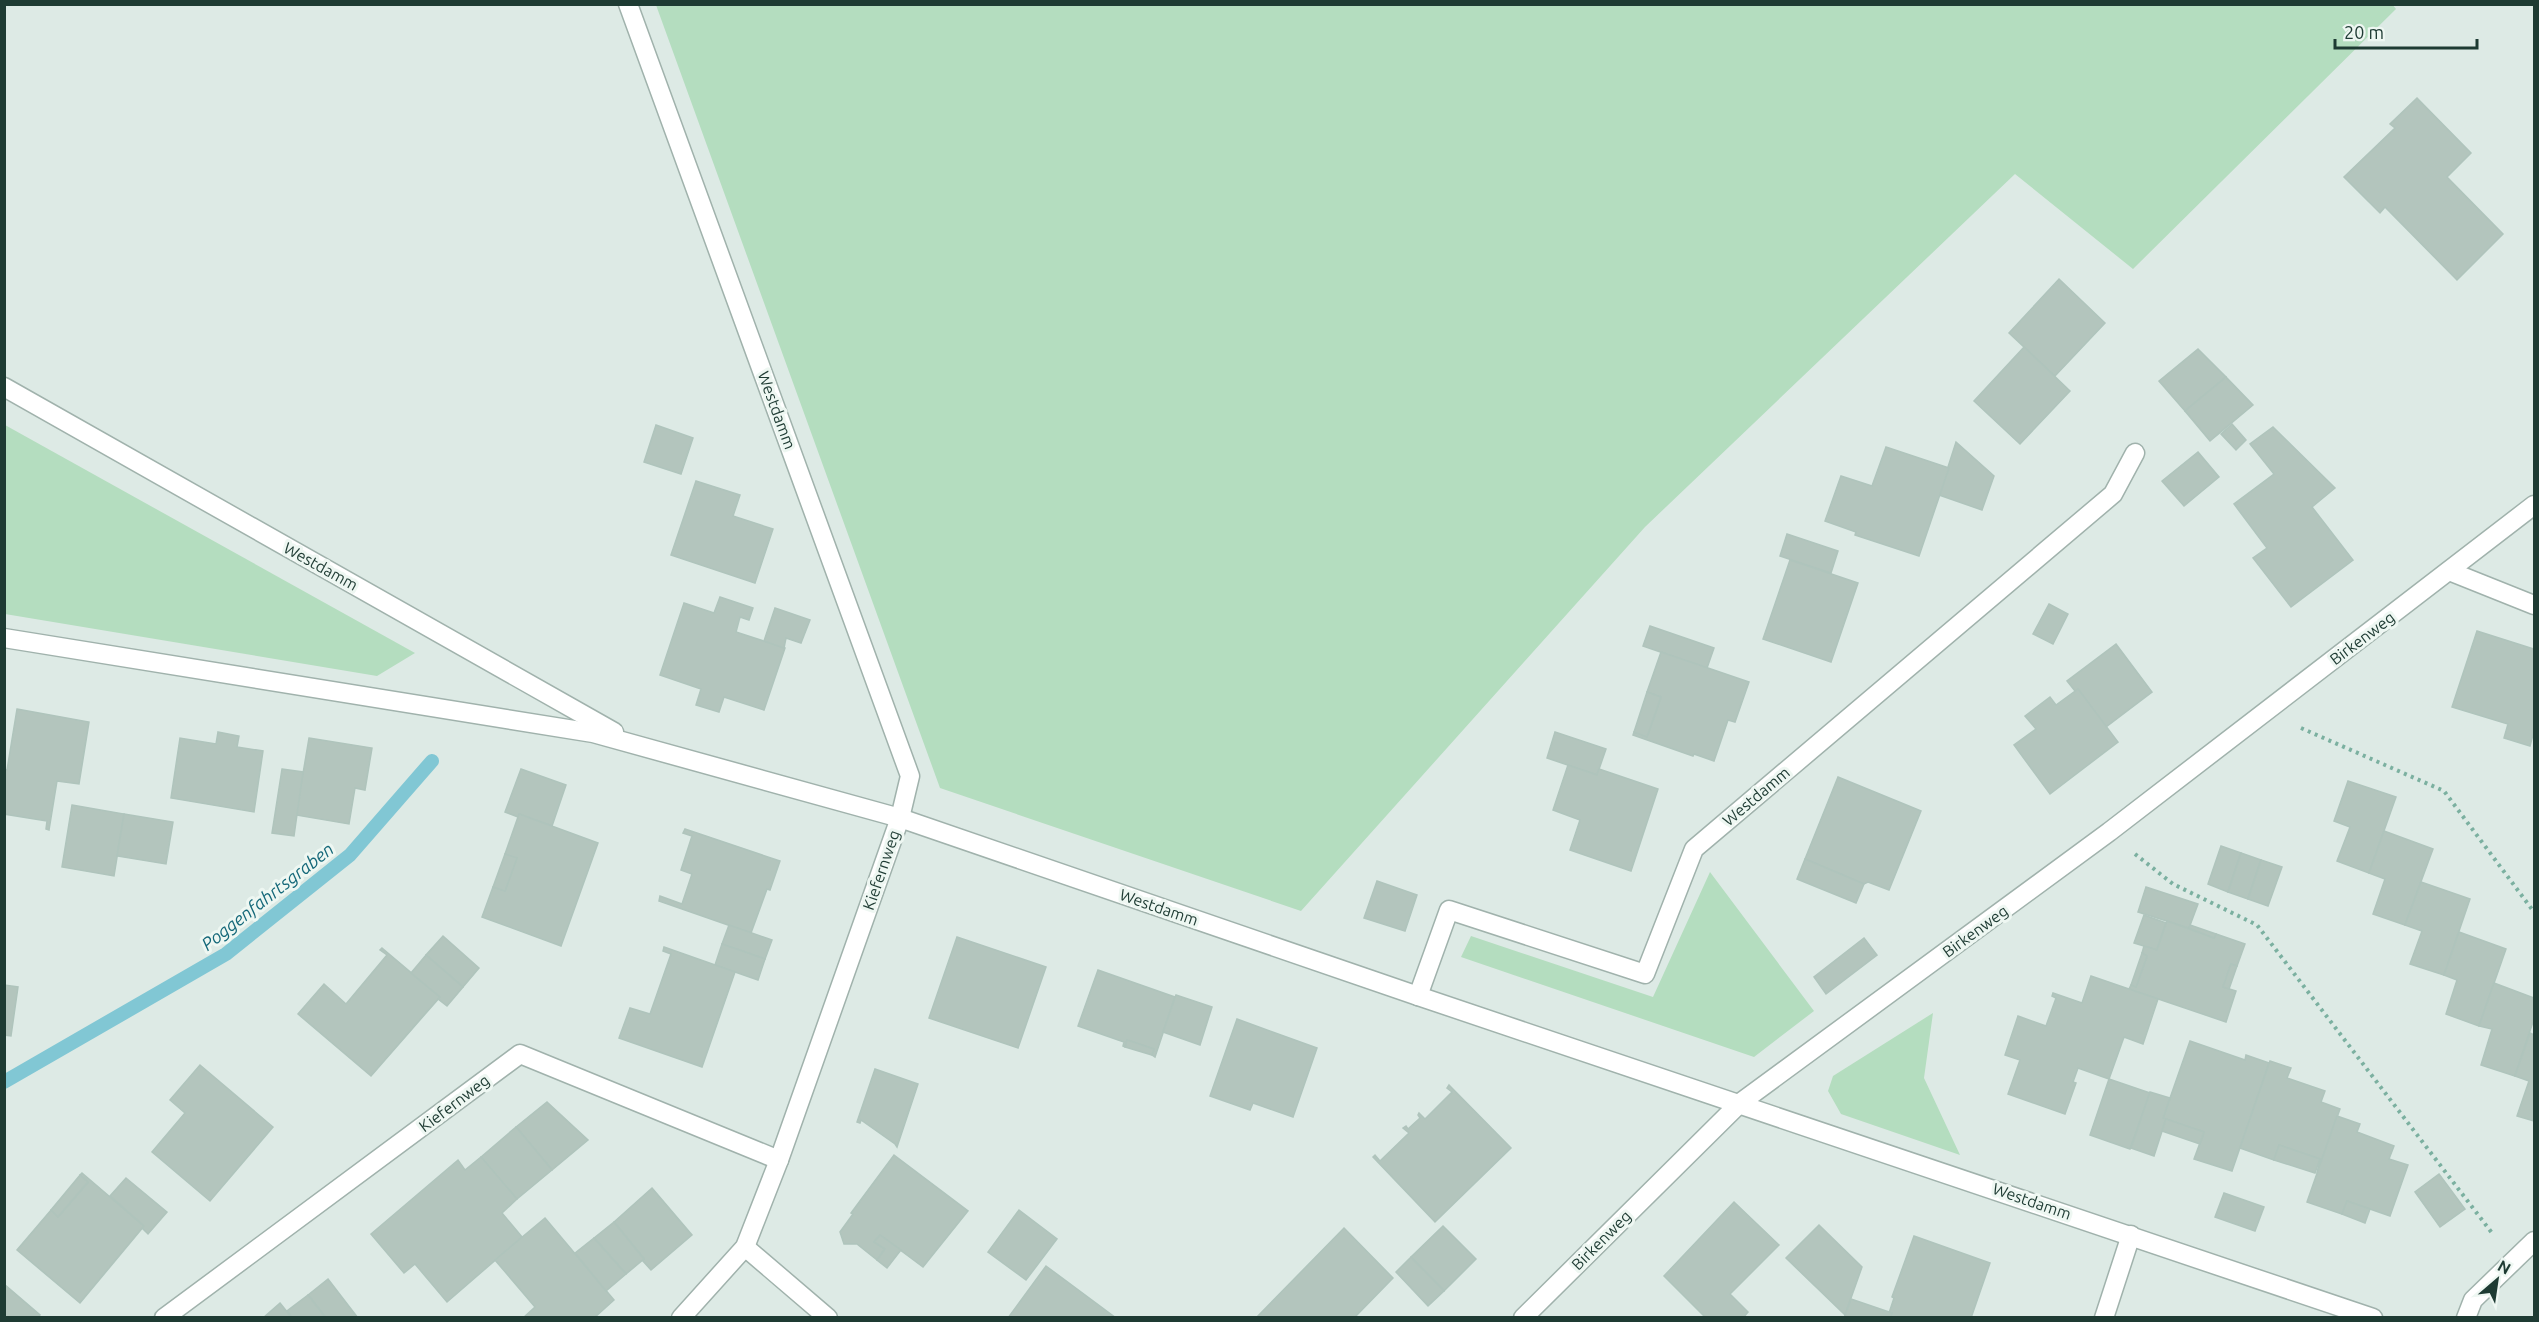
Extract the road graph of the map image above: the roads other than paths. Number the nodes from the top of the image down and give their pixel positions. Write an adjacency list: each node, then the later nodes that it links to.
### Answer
1 (628, 4): 9 (street, Westdamm)
2 (4, 387): 8 (street, Westdamm)
3 (2135, 453): 10 (street, Westdamm)
4 (2535, 506): 5 (street, Birkenweg)
5 (2449, 571): 6 (street); 11 (street, Birkenweg)
6 (2535, 605)
7 (4, 638): 8 (street, Westdamm)
8 (637, 745): 9 (street, Westdamm)
9 (900, 818): 10 (street, Westdamm); 12 (street, Kiefernweg)
10 (1418, 996): 11 (street, Westdamm)
11 (1740, 1103): 13 (street, Westdamm); 19 (street, Birkenweg)
12 (779, 1160): 15 (street, Kiefernweg); 16 (street, Kiefernweg)
13 (2131, 1234): 20 (street); 21 (street, Westdamm)
14 (2535, 1241): 22 (street)
15 (745, 1247): 17 (street, Kiefernweg); 18 (street)
16 (164, 1317)
17 (681, 1317)
18 (828, 1317)
19 (1524, 1317)
20 (2104, 1317)
21 (2373, 1317)
22 (2466, 1317)

